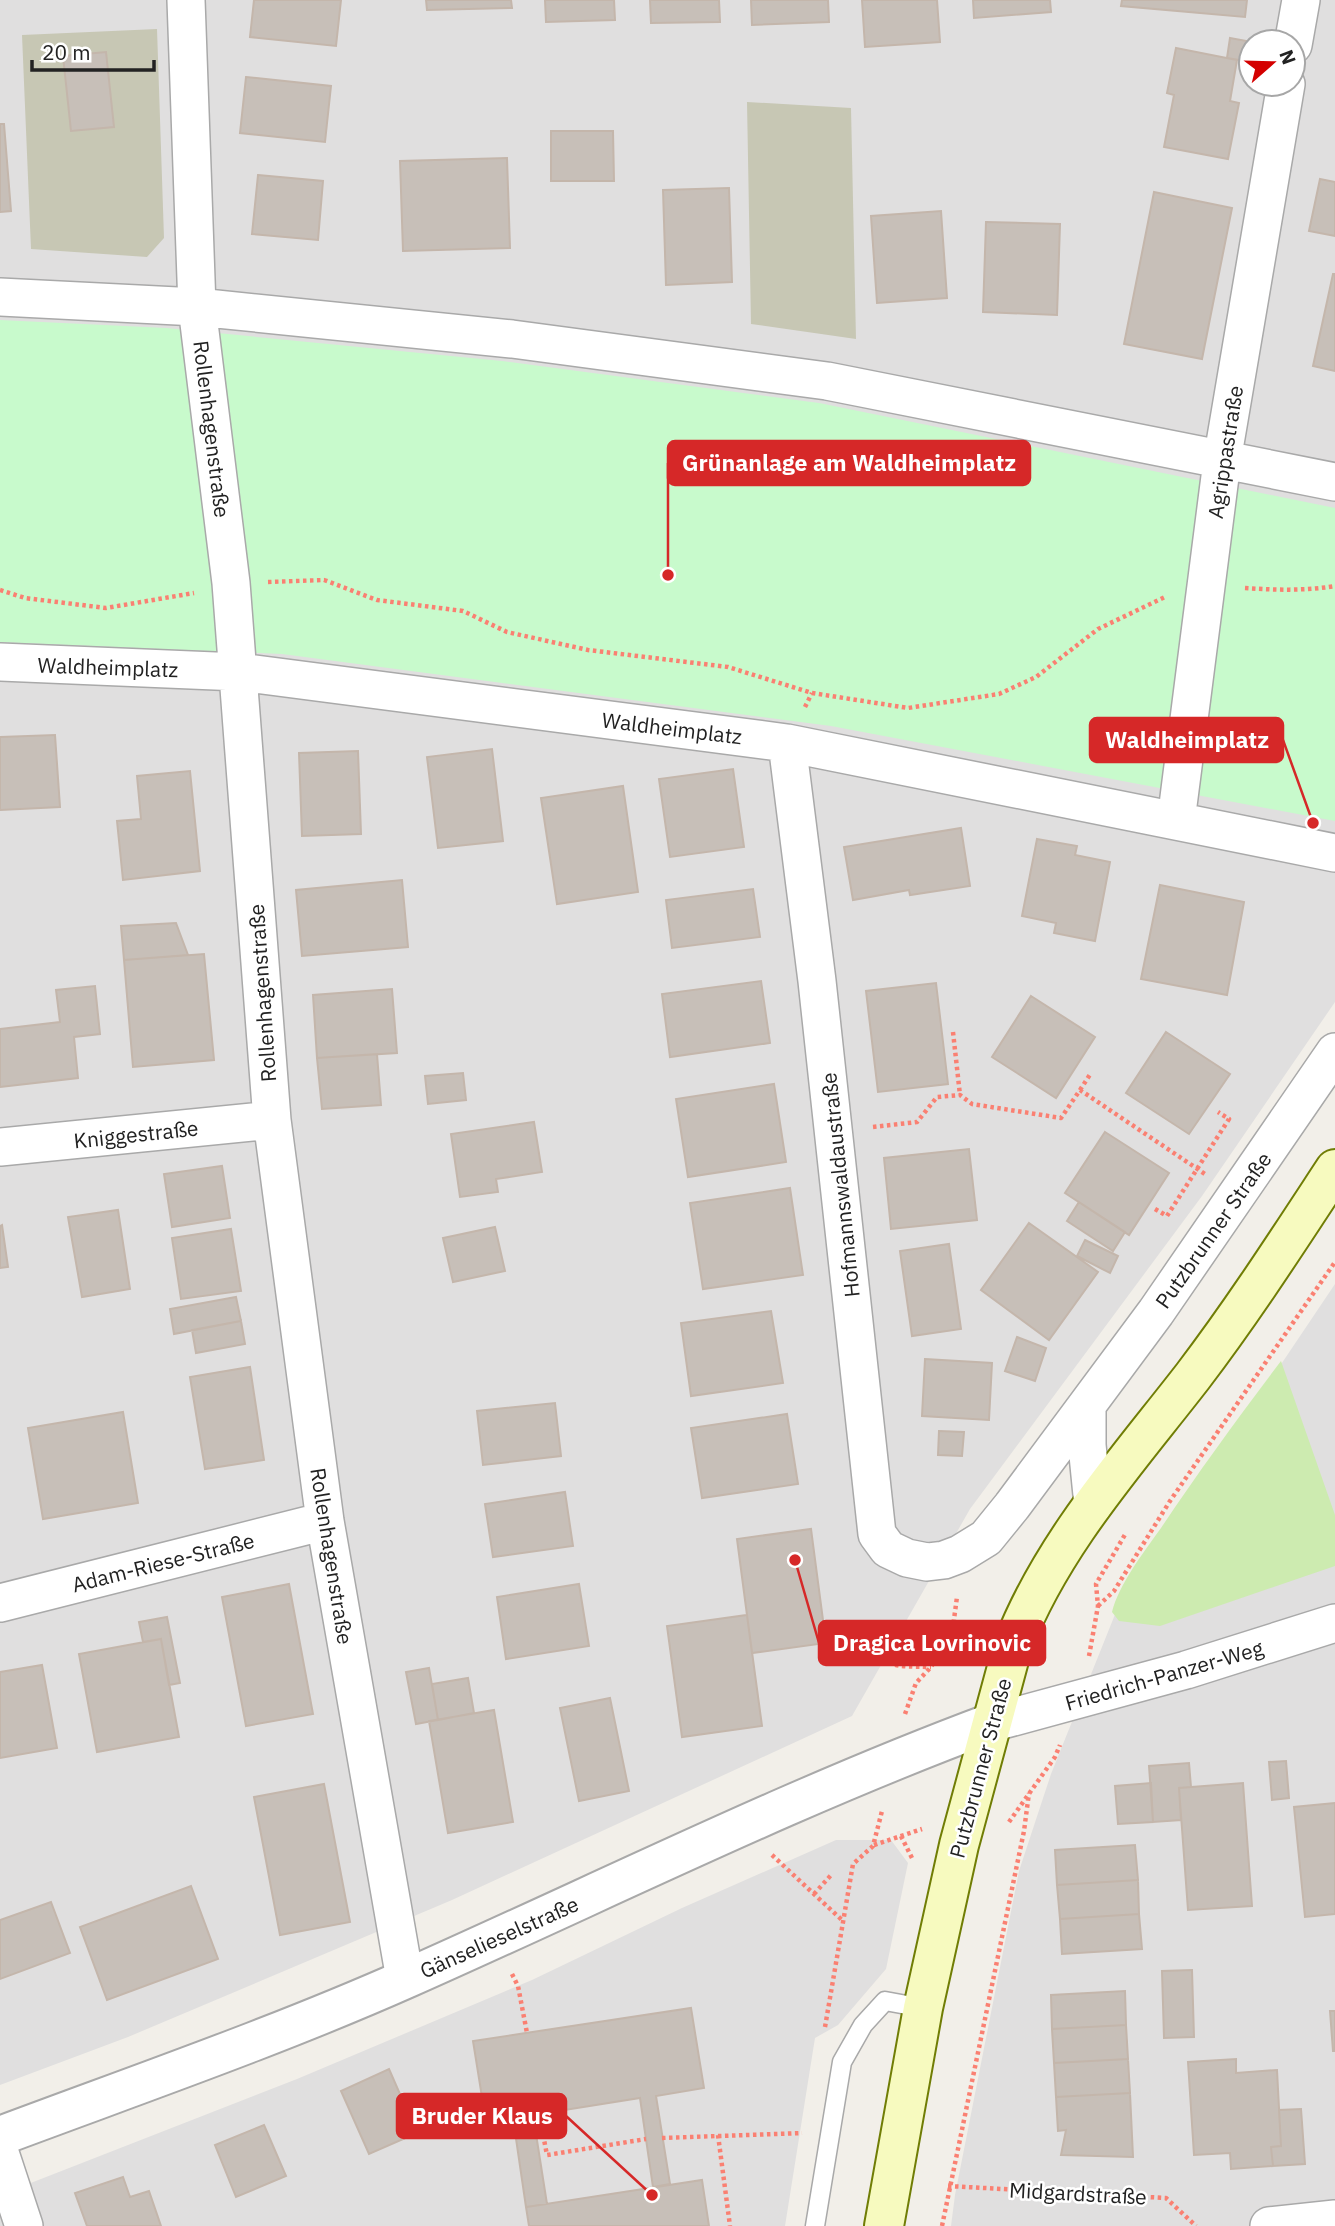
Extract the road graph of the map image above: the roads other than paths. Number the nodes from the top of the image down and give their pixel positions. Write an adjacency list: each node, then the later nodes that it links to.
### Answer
1 (186, 0): 6 (street, Rollenhagenstraße)
2 (1301, 0): 3 (street)
3 (1296, 28)
4 (1284, 98): 7 (street, Agrippastraße)
5 (0, 297): 6 (street)
6 (197, 307): 7 (street); 10 (street, Rollenhagenstraße)
7 (1222, 461): 8 (street); 12 (street, Agrippastraße)
8 (1335, 482)
9 (0, 662): 10 (street, Waldheimplatz)
10 (239, 672): 11 (street, Waldheimplatz); 15 (street, Rollenhagenstraße)
11 (787, 743): 12 (street, Waldheimplatz); 21 (street, Hofmannswaldaustraße)
12 (1176, 821): 13 (street, Waldheimplatz)
13 (1335, 853)
14 (1335, 1052): 18 (street, Putzbrunner Straße)
15 (272, 1120): 16 (street, Kniggestraße); 20 (street, Rollenhagenstraße)
16 (0, 1147)
17 (1335, 1170): 19 (main road, Putzbrunner Straße)
18 (1087, 1405): 19 (street); 21 (street, Putzbrunner Straße)
19 (1093, 1505): 24 (main road, Putzbrunner Straße)
20 (325, 1521): 22 (street, Adam-Riese-Straße); 25 (street, Rollenhagenstraße)
21 (960, 1554)
22 (0, 1603)
23 (1335, 1623): 24 (street, Friedrich-Panzer-Weg)
24 (991, 1723): 25 (street, Gänselieselstraße); 26 (main road, Putzbrunner Straße)
25 (405, 1979): 27 (street, Gänselieselstraße)
26 (923, 2008): 31 (lane); 32 (main road, Putzbrunner Straße)
27 (0, 2136)
28 (0, 2153): 30 (street)
29 (1335, 2219): 33 (street)
30 (24, 2226)
31 (815, 2226)
32 (884, 2226)
33 (1269, 2226)

